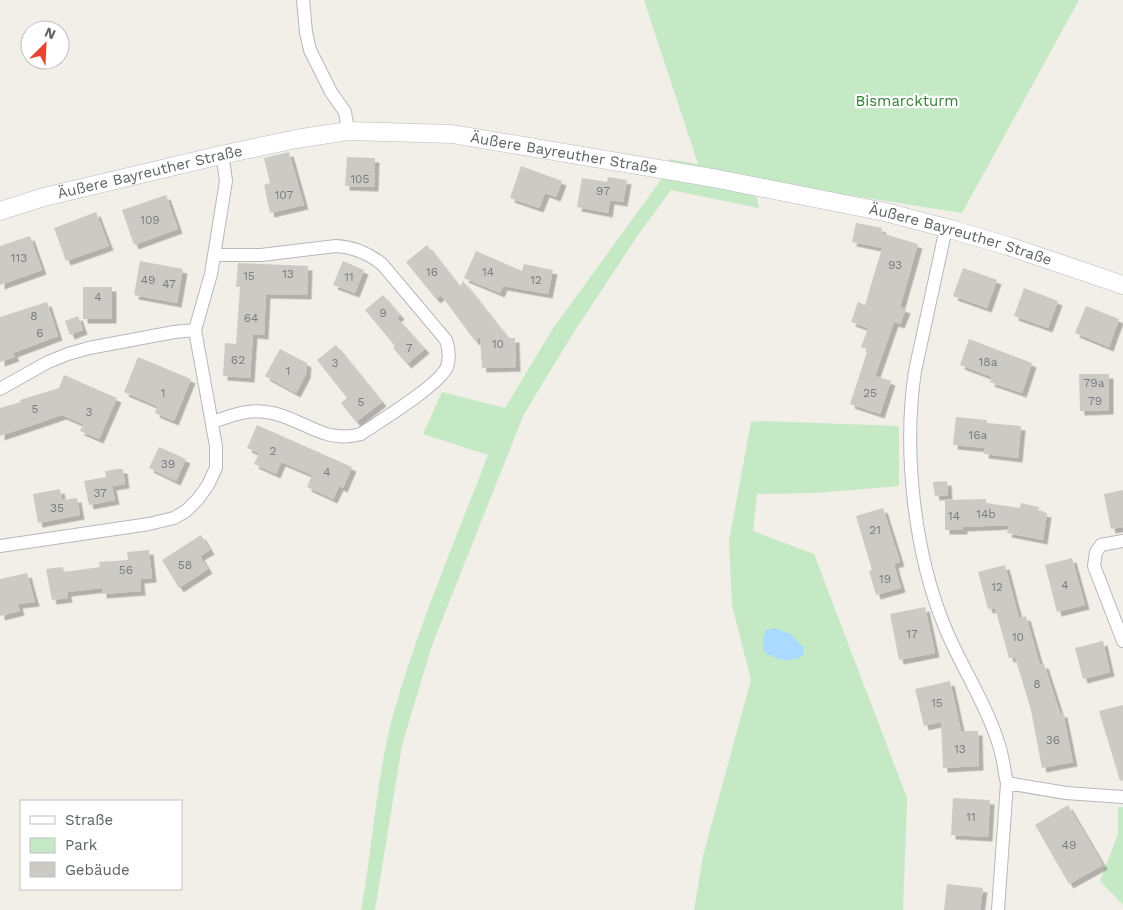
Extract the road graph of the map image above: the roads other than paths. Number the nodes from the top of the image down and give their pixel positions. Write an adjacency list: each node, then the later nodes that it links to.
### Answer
1 (303, 0): 2 (street)
2 (348, 131): 3 (street, Äußere Bayreuther Straße); 5 (street, Äußere Bayreuther Straße)
3 (220, 155): 4 (street, Äußere Bayreuther Straße); 6 (street)
4 (0, 211)
5 (946, 228): 7 (street, Äußere Bayreuther Straße); 14 (street)
6 (214, 255): 8 (street); 10 (street)
7 (1123, 285)
8 (195, 330): 9 (street); 10 (street)
9 (0, 388)
10 (213, 422): 12 (street)
11 (1123, 541): 13 (street)
12 (0, 546)
13 (1123, 640)
14 (1007, 783): 15 (street); 16 (street)
15 (1123, 797)
16 (998, 910)

